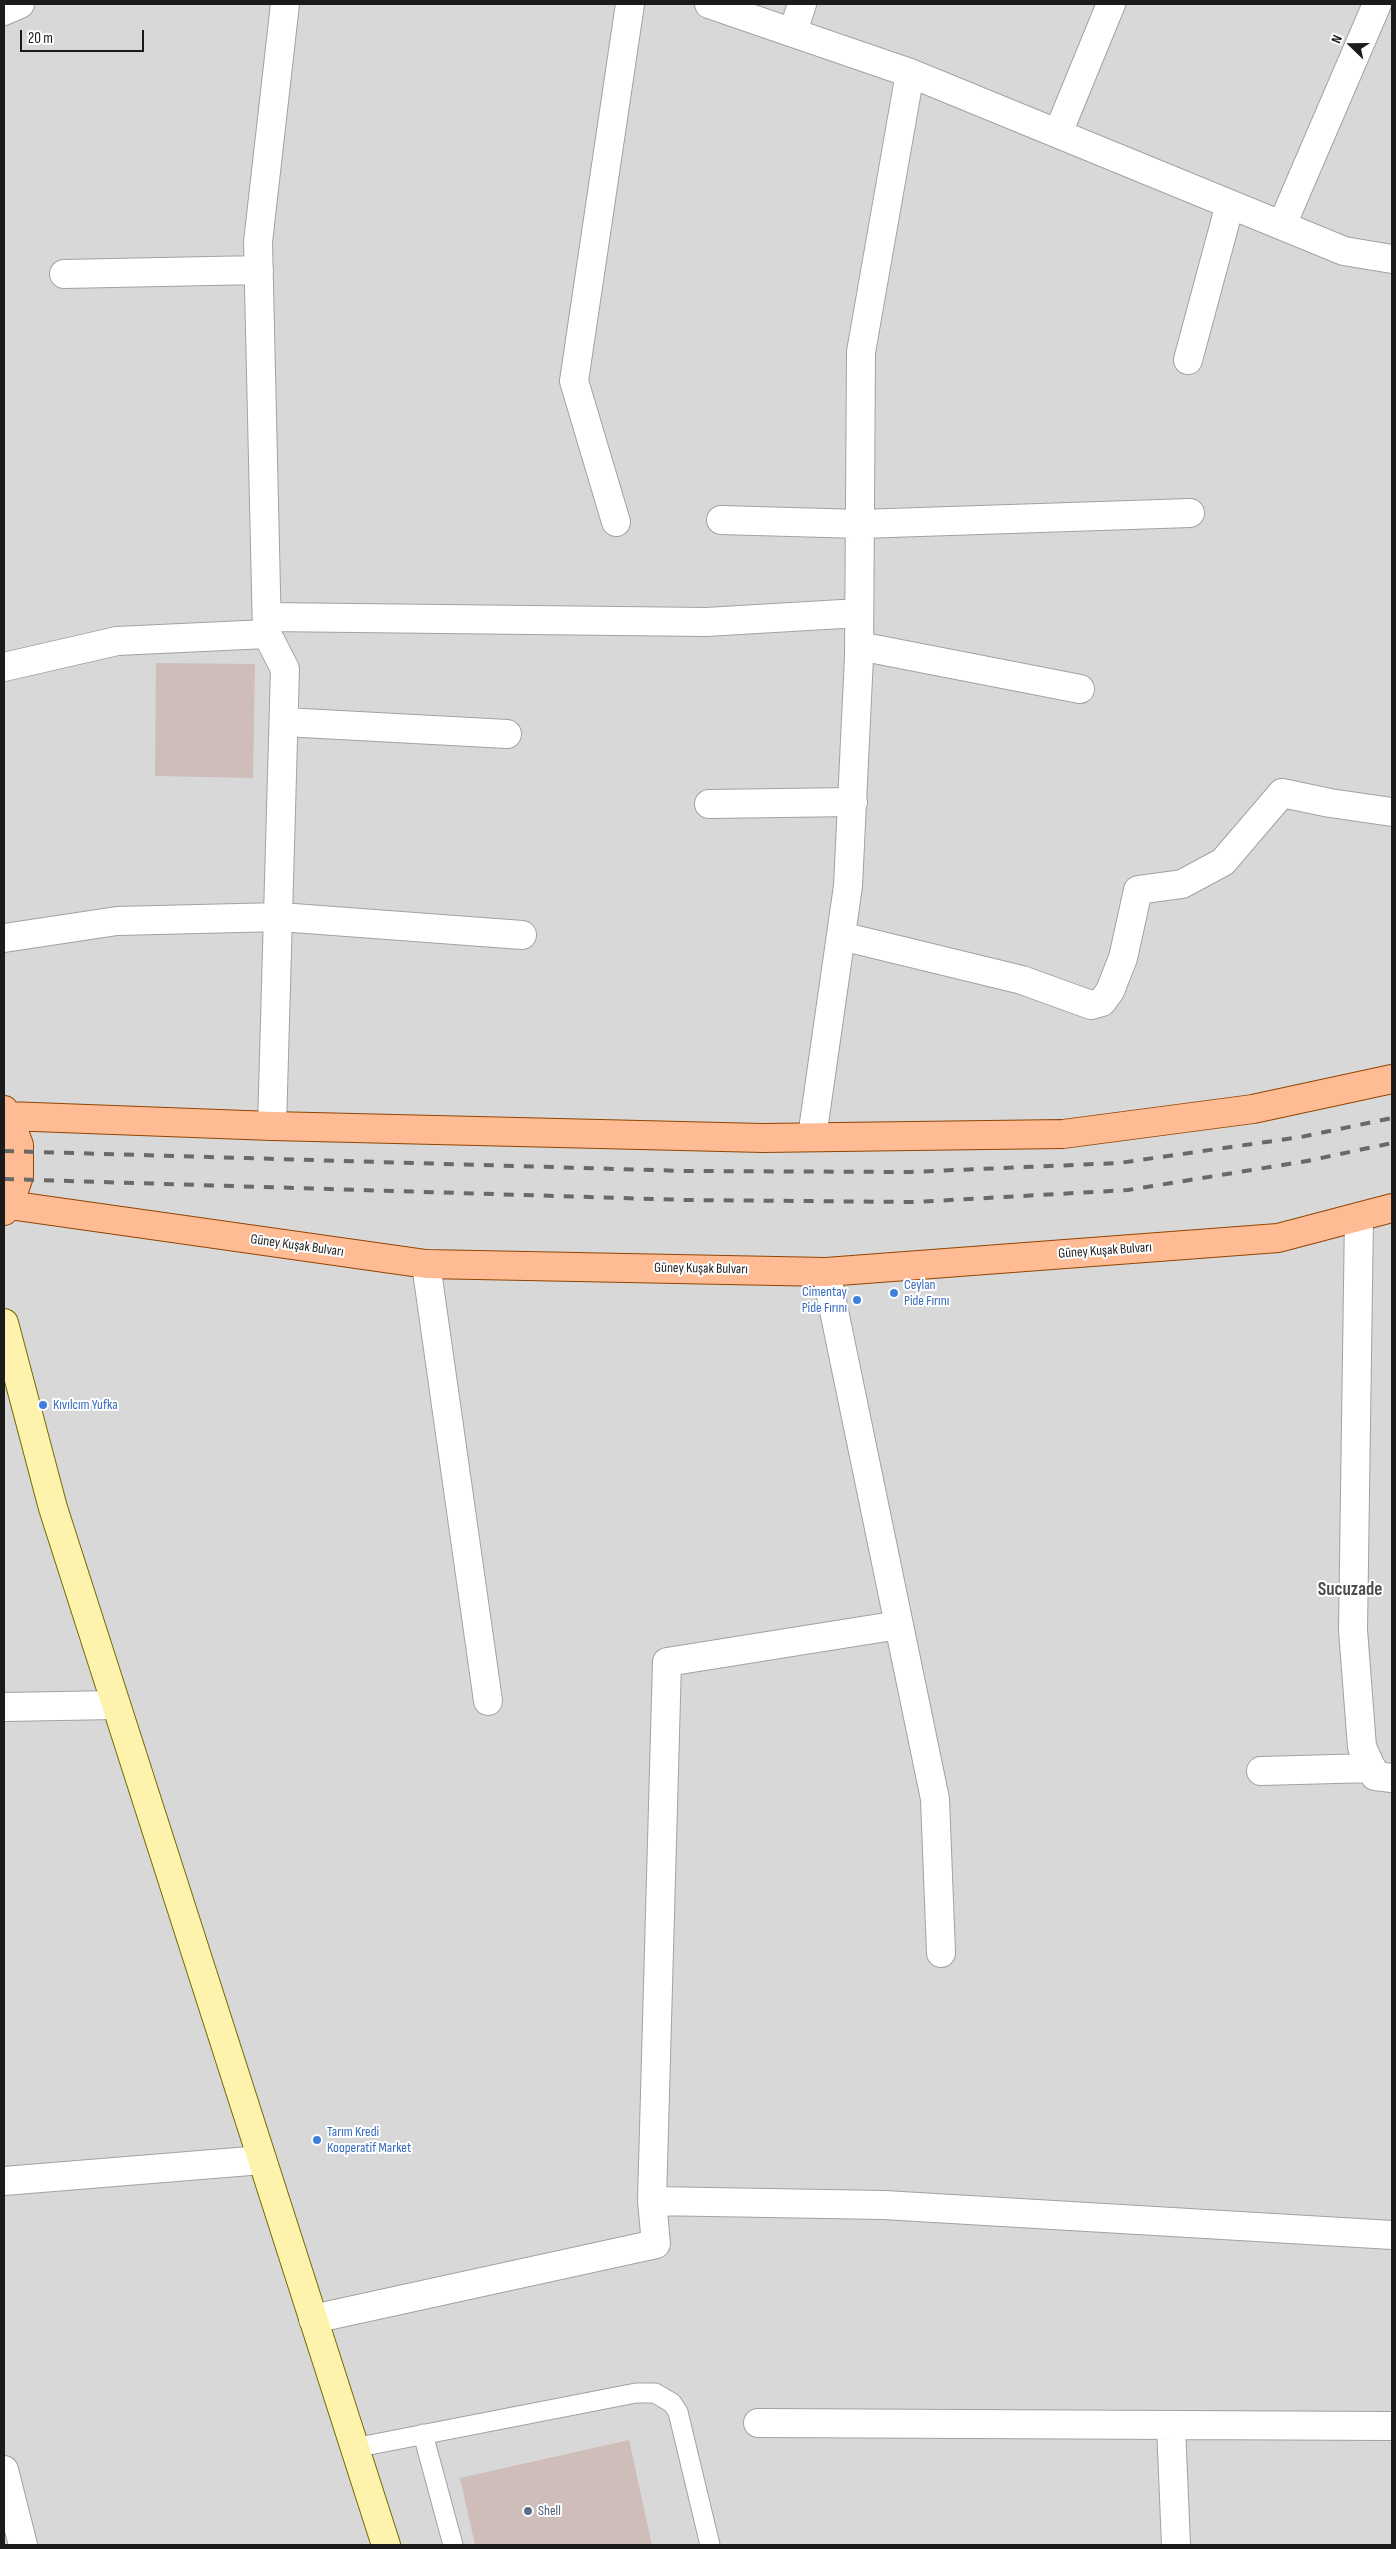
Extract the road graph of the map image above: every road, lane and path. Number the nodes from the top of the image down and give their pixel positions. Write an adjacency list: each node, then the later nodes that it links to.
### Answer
1 (20, 4): 8 (street)
2 (285, 4): 15 (street)
3 (630, 4): 20 (street)
4 (709, 4): 9 (street)
5 (802, 4): 9 (street)
6 (1111, 4): 11 (street)
7 (1377, 4): 13 (street)
8 (4, 11)
9 (793, 32): 10 (street)
10 (910, 73): 11 (street); 21 (street)
11 (1058, 133): 12 (street)
12 (1230, 204): 13 (street); 17 (street)
13 (1282, 225): 14 (street)
14 (1392, 259)
15 (259, 270): 16 (street); 23 (street)
16 (64, 274)
17 (1188, 360)
18 (1190, 513): 21 (street)
19 (721, 520): 21 (street)
20 (616, 522)
21 (860, 524): 22 (street)
22 (859, 612): 23 (street); 24 (street)
23 (267, 626): 25 (street); 27 (street)
24 (859, 646): 26 (street); 29 (street)
25 (4, 667)
26 (1080, 689)
27 (284, 722): 28 (street); 32 (street)
28 (507, 734)
29 (852, 802): 30 (street); 34 (street)
30 (709, 804)
31 (1392, 812): 34 (street)
32 (280, 917): 33 (street); 35 (street); 38 (street)
33 (522, 935)
34 (841, 936): 39 (street)
35 (4, 938)
36 (1392, 1079): 39 (main road)
37 (6, 1113): 38 (main road); 40 (main road)
38 (272, 1126): 39 (main road)
39 (812, 1137)
40 (6, 1208): 43 (main road, Güney Kuşak Bulvarı)
41 (1392, 1208): 42 (main road, Güney Kuşak Bulvarı)
42 (1359, 1217): 44 (main road, Güney Kuşak Bulvarı); 51 (street)
43 (426, 1264): 44 (main road, Güney Kuşak Bulvarı); 47 (street)
44 (826, 1272): 46 (street)
45 (4, 1324): 48 (main road)
46 (899, 1625): 52 (street); 55 (street)
47 (488, 1701)
48 (116, 1705): 49 (street); 53 (main road)
49 (4, 1707)
50 (1261, 1771): 51 (street)
51 (1382, 1773)
52 (941, 1953)
53 (262, 2160): 54 (street); 57 (main road)
54 (4, 2181)
55 (652, 2201): 56 (street); 57 (street)
56 (1392, 2236)
57 (313, 2319): 62 (main road)
58 (758, 2423): 59 (street)
59 (1171, 2426): 60 (street); 68 (street)
60 (1392, 2426)
61 (423, 2434): 62 (lane); 66 (lane); 67 (lane)
62 (354, 2448): 65 (main road)
63 (4, 2470): 64 (street)
64 (23, 2545)
65 (386, 2545)
66 (453, 2545)
67 (710, 2545)
68 (1176, 2545)

